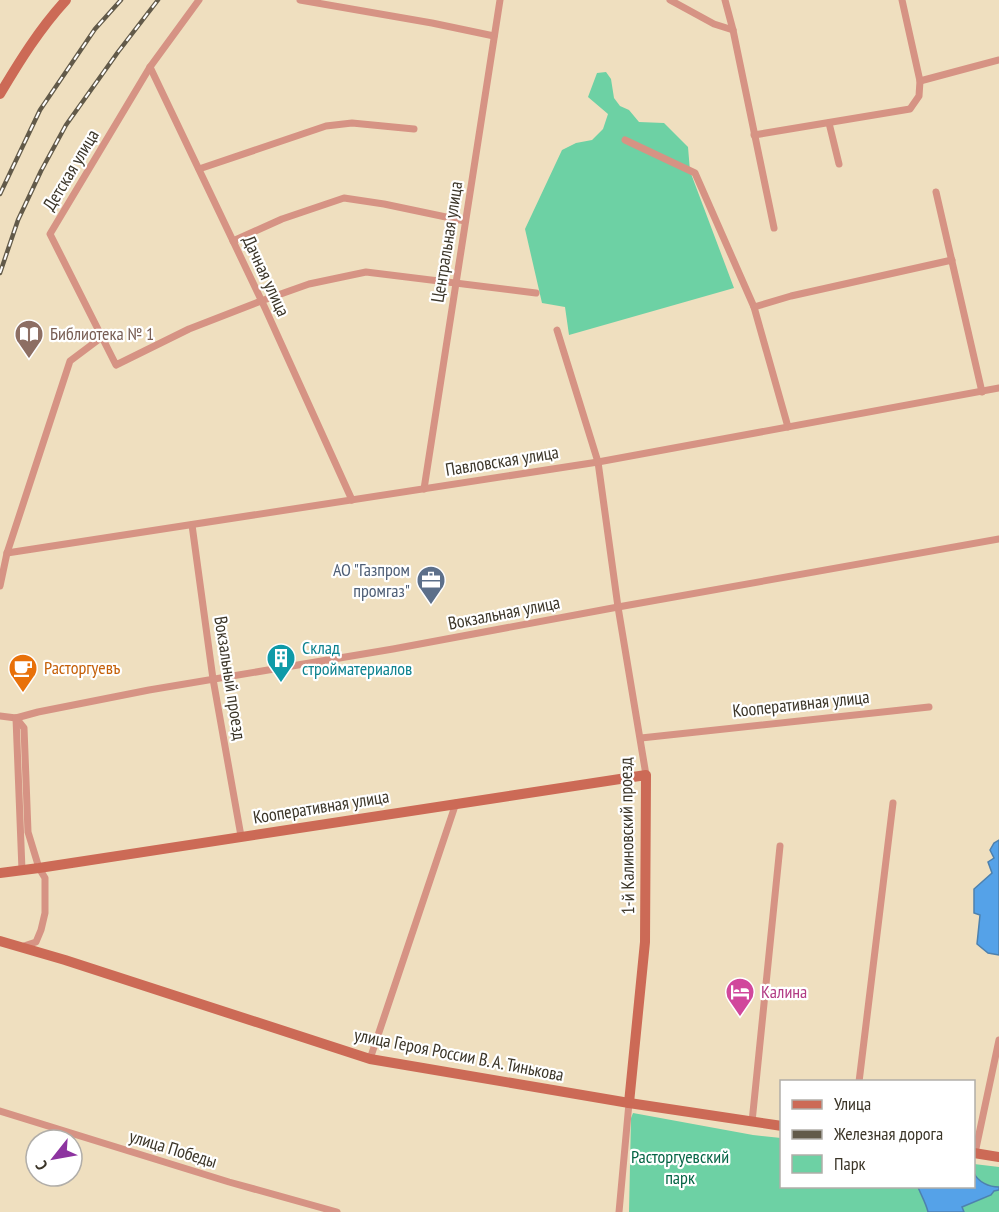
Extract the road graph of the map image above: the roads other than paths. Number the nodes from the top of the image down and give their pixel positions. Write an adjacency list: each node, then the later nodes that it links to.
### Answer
1 (66, 0): 13 (street)
2 (199, 0): 11 (street, Детская улица)
3 (300, 0): 9 (street)
4 (500, 0): 9 (street, Центральная улица)
5 (670, 0): 8 (street)
6 (725, 0): 8 (street)
7 (902, 0): 12 (street)
8 (733, 30): 16 (street)
9 (494, 36): 21 (street, Центральная улица)
10 (999, 60): 12 (street)
11 (150, 67): 19 (street, Дачная улица); 30 (street, Детская улица)
12 (920, 81): 14 (street)
13 (0, 94)
14 (829, 123): 16 (street); 18 (street)
15 (414, 129): 19 (street)
16 (754, 135): 22 (street)
17 (625, 140): 28 (street)
18 (839, 164)
19 (200, 169): 23 (street, Дачная улица)
20 (936, 192): 24 (street)
21 (465, 221): 23 (street); 25 (street, Центральная улица)
22 (774, 228)
23 (233, 241): 27 (street, Дачная улица)
24 (952, 260): 28 (street); 32 (street)
25 (456, 282): 26 (street); 27 (street); 35 (street, Центральная улица)
26 (536, 293)
27 (261, 301): 30 (street, Детская улица); 36 (street, Дачная улица)
28 (754, 307): 33 (street)
29 (556, 330): 34 (street, 1-й Калиновский проезд)
30 (102, 337): 39 (street)
31 (999, 388): 32 (street, Павловская улица)
32 (982, 392): 33 (street, Павловская улица)
33 (788, 427): 34 (street, Павловская улица)
34 (598, 462): 35 (street, Павловская улица); 41 (street, 1-й Калиновский проезд)
35 (424, 489): 36 (street, Павловская улица)
36 (352, 500): 37 (street, Павловская улица)
37 (192, 525): 39 (street, Павловская улица); 42 (street, Вокзальный проезд)
38 (999, 539): 41 (street, Вокзальная улица)
39 (7, 553): 40 (street)
40 (1, 582)
41 (618, 607): 42 (street, Вокзальная улица); 46 (street, 1-й Калиновский проезд)
42 (213, 679): 45 (street, Вокзальная улица); 50 (street, Вокзальный проезд)
43 (929, 707): 46 (street, Кооперативная улица)
44 (0, 716): 45 (street)
45 (16, 718): 52 (street); 53 (street)
46 (641, 738): 47 (street, 1-й Калиновский проезд)
47 (646, 775): 48 (street, Кооперативная улица); 60 (street, 1-й Калиновский проезд)
48 (456, 803): 50 (street, Кооперативная улица); 58 (street)
49 (893, 803): 59 (street)
50 (241, 836): 52 (street, Кооперативная улица)
51 (780, 846): 62 (street)
52 (39, 868): 53 (street, Кооперативная улица); 56 (street)
53 (22, 870): 54 (street, Кооперативная улица)
54 (0, 873)
55 (0, 941): 56 (street, улица Героя России В. А. Тинькова)
56 (21, 947): 58 (street, улица Героя России В. А. Тинькова)
57 (999, 1040): 64 (street)
58 (370, 1059): 60 (street, улица Героя России В. А. Тинькова)
59 (859, 1080)
60 (629, 1103): 62 (street, улица Героя России В. А. Тинькова); 68 (street, 1-й Калиновский проезд)
61 (0, 1111): 67 (street, улица Победы)
62 (752, 1122): 63 (street, улица Героя России В. А. Тинькова)
63 (780, 1126)
64 (975, 1148)
65 (975, 1153): 66 (street)
66 (999, 1157)
67 (337, 1212)
68 (619, 1212)

